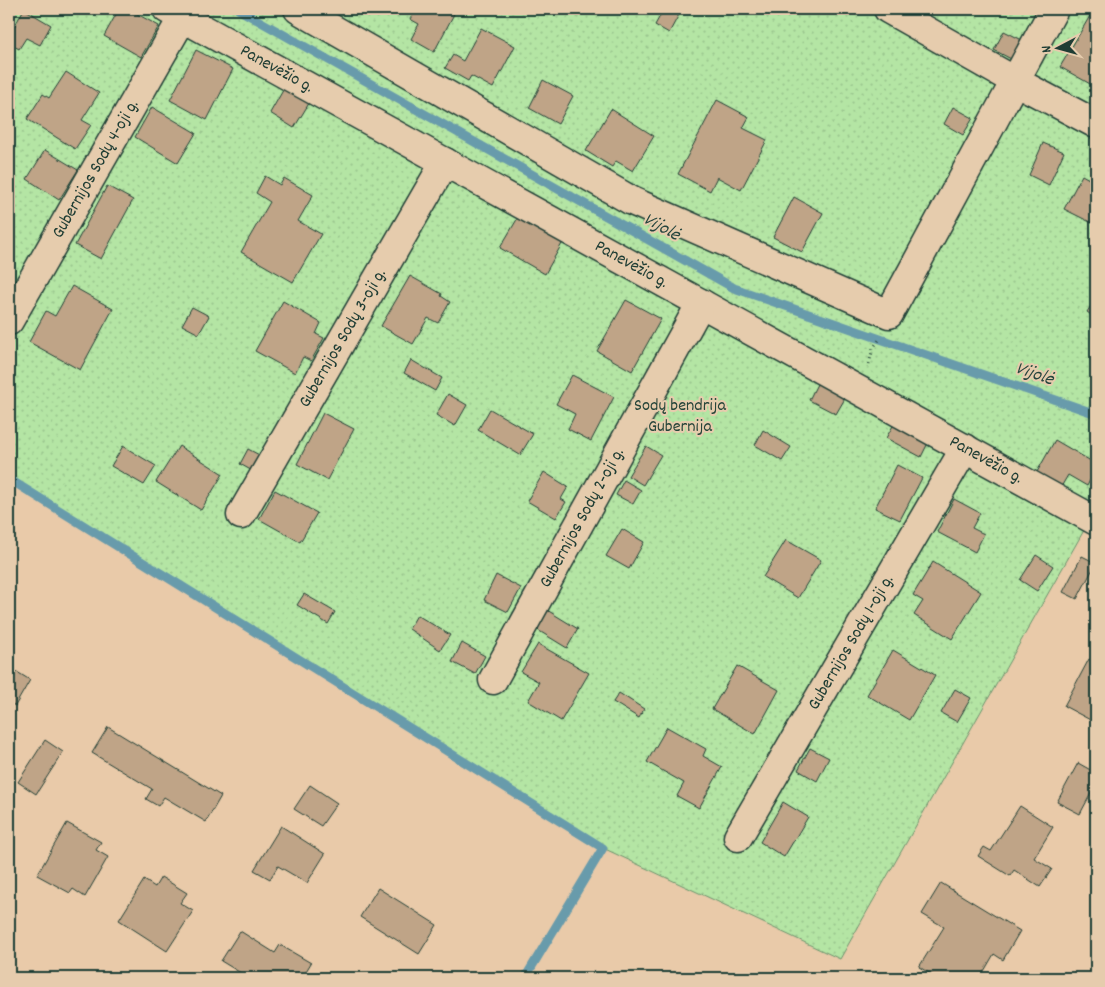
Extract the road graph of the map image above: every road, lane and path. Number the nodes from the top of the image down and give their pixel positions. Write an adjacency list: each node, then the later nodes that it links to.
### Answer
1 (298, 9): 5 (street)
2 (888, 9): 5 (street)
3 (1054, 9): 5 (street)
4 (175, 13): 7 (street, Panevėžio g.); 9 (street, Gubernijos Sodų 4-oji g.)
5 (1015, 81): 6 (street)
6 (1096, 124)
7 (445, 162): 8 (street, Panevėžio g.); 11 (street, Gubernijos Sodų 3-oji g.)
8 (701, 303): 10 (street, Panevėžio g.); 13 (street, Gubernijos Sodų 2-oji g.)
9 (9, 321)
10 (965, 448): 12 (street, Panevėžio g.); 14 (street, Gubernijos Sodų 1-oji g.)
11 (241, 514)
12 (1096, 521)
13 (493, 680)
14 (738, 837)

